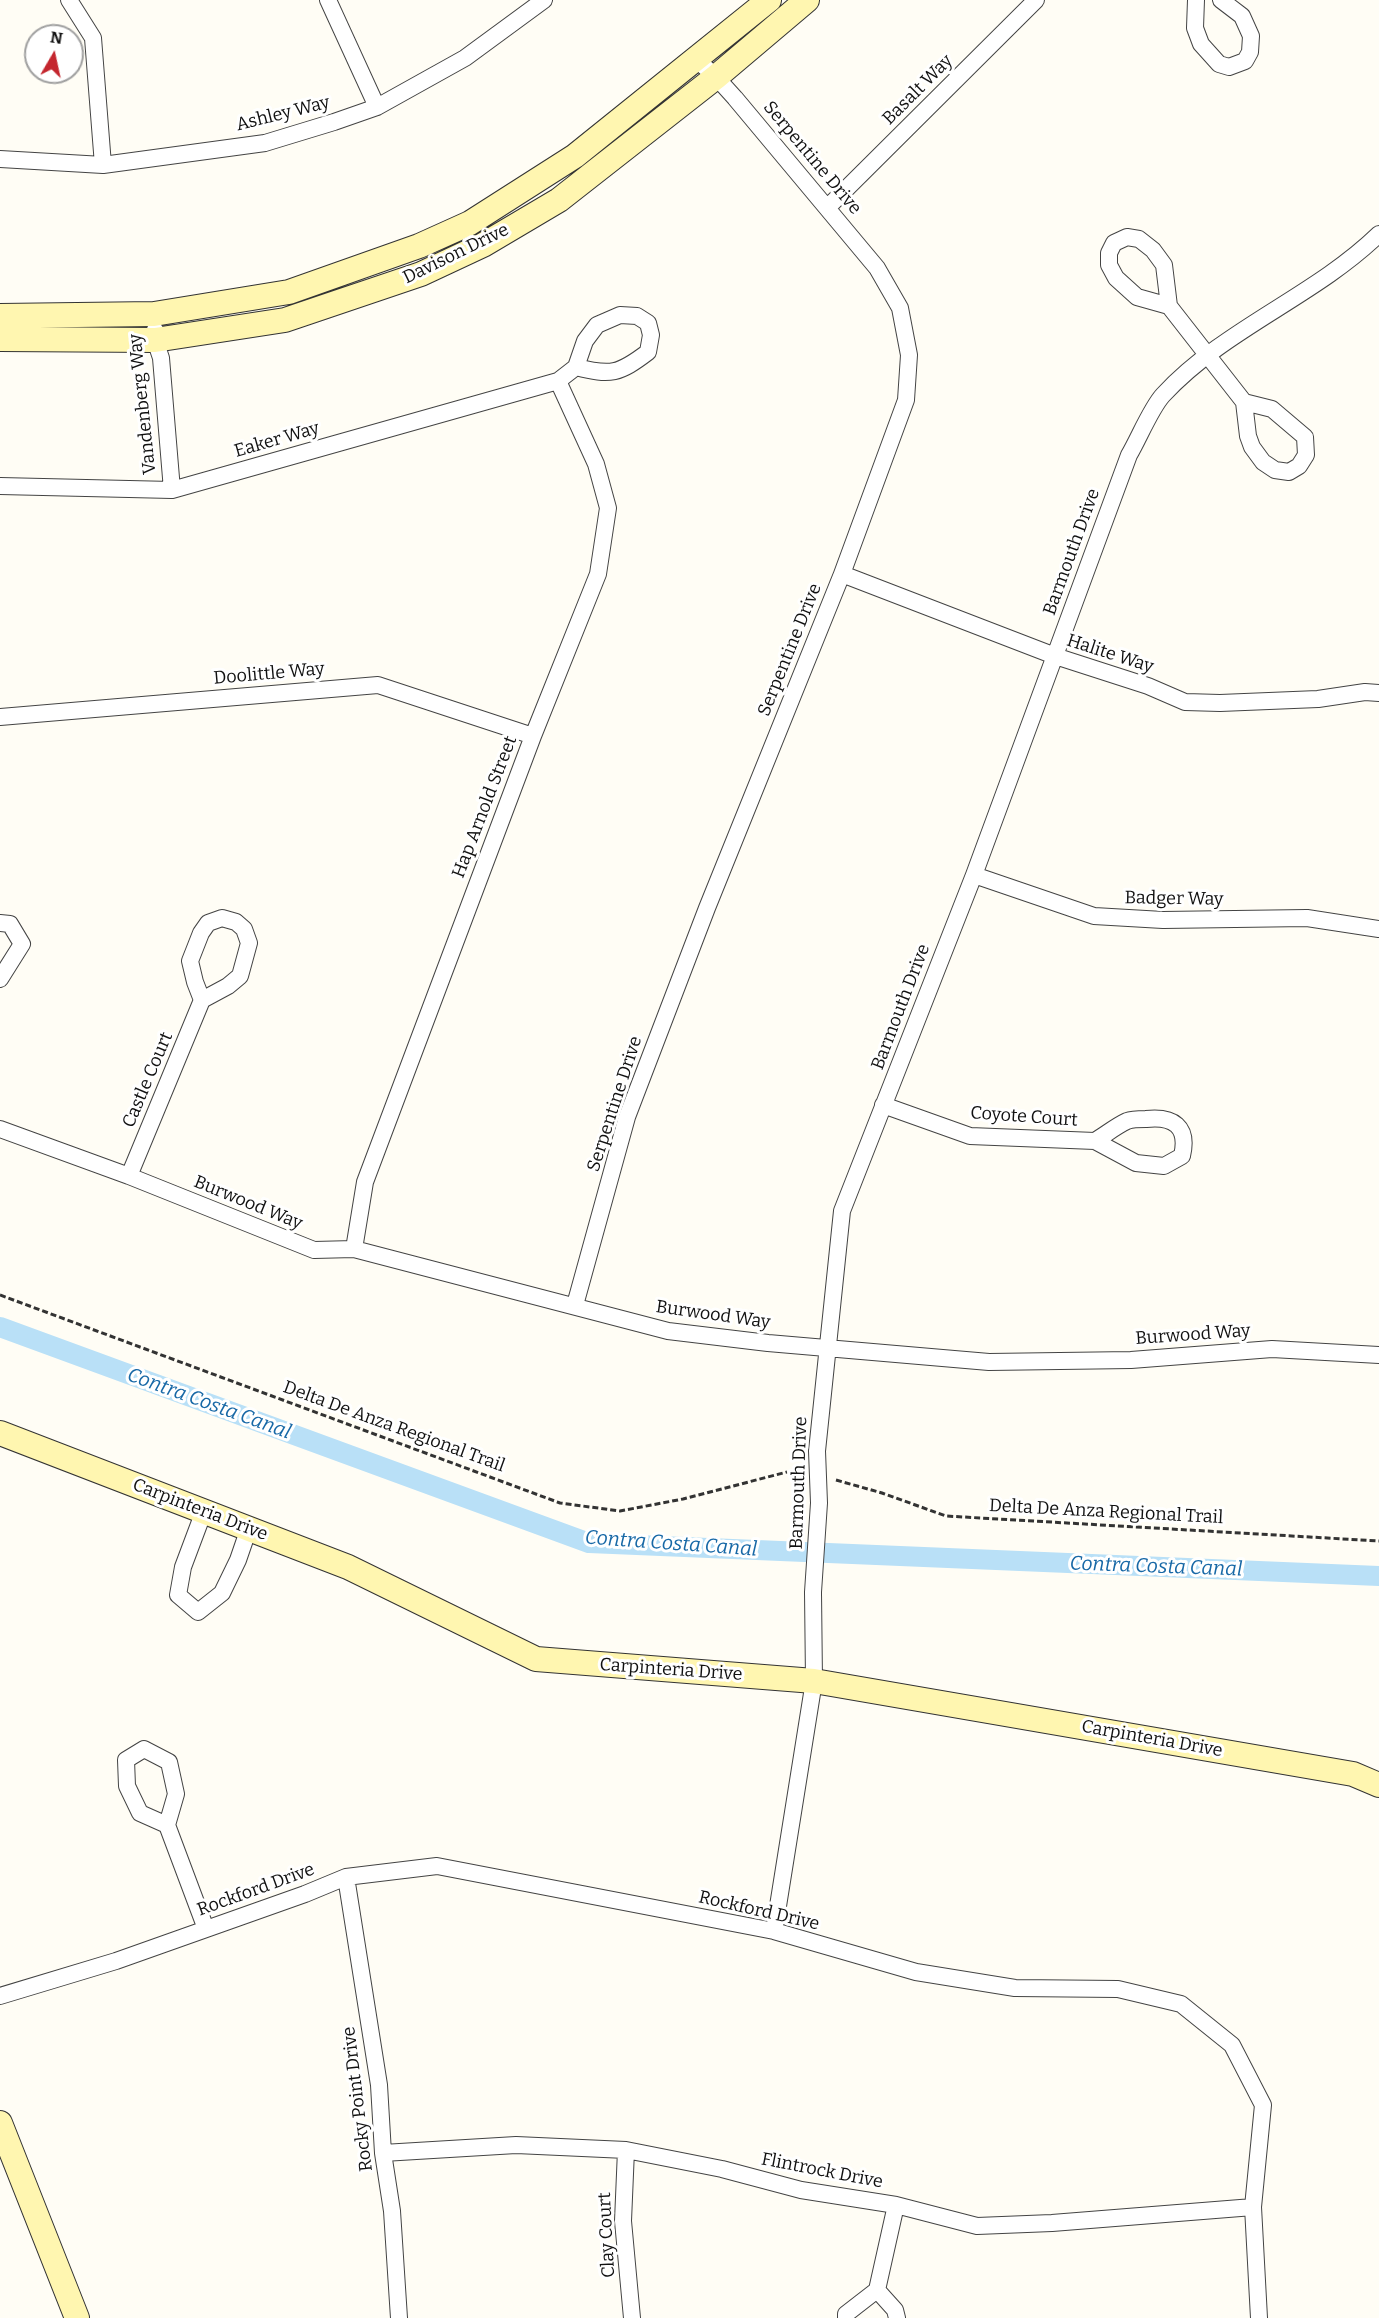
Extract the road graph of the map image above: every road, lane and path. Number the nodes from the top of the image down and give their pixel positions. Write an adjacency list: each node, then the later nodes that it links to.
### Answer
1 (69, 0): 13 (street)
2 (328, 0): 11 (street)
3 (544, 0): 11 (street, Ashley Way)
4 (769, 0): 9 (main road, Davison Drive)
5 (807, 0): 10 (main road, Davison Drive)
6 (1036, 0): 14 (street, Basalt Way)
7 (1196, 0): 8 (street)
8 (1221, 0)
9 (697, 60): 10 (street, Serpentine Drive); 17 (main road, Davison Drive)
10 (716, 76): 14 (street, Serpentine Drive); 20 (main road, Davison Drive)
11 (377, 107): 13 (street, Ashley Way)
12 (0, 159): 13 (street, Ashley Way)
13 (103, 165)
14 (828, 207): 27 (street, Serpentine Drive)
15 (1379, 234): 21 (street, Barmouth Drive)
16 (1169, 306): 21 (street)
17 (154, 314): 18 (main road, Davison Drive); 20 (street, Vandenberg Way)
18 (0, 316)
19 (0, 339): 20 (main road, Davison Drive)
20 (155, 340): 26 (street, Vandenberg Way)
21 (1209, 354): 24 (street); 28 (street, Barmouth Drive)
22 (576, 367): 22 (street); 23 (street)
23 (558, 381): 26 (street, Eaker Way); 31 (street, Hap Arnold Street)
24 (1244, 402): 24 (street)
25 (0, 486): 26 (street, Eaker Way)
26 (172, 490)
27 (842, 574): 28 (street, Halite Way); 43 (street, Serpentine Drive)
28 (1055, 656): 29 (street, Halite Way); 32 (street, Barmouth Drive)
29 (1379, 693)
30 (0, 717): 31 (street, Doolittle Way)
31 (533, 736): 41 (street, Hap Arnold Street)
32 (974, 874): 34 (street, Badger Way); 37 (street, Barmouth Drive)
33 (0, 923): 35 (street)
34 (1379, 929)
35 (0, 980)
36 (202, 1000): 36 (street); 40 (street, Castle Court)
37 (883, 1105): 39 (street, Coyote Court); 44 (street, Barmouth Drive)
38 (0, 1129): 40 (street, Burwood Way)
39 (1095, 1141): 39 (street, Coyote Court)
40 (129, 1176): 41 (street, Burwood Way)
41 (354, 1249): 43 (street, Burwood Way)
42 (0, 1295): 47 (path, Delta De Anza Regional Trail)
43 (575, 1305): 44 (street, Burwood Way)
44 (827, 1347): 45 (street, Burwood Way); 52 (street, Barmouth Drive)
45 (1379, 1355)
46 (0, 1433): 49 (main road, Carpinteria Drive)
47 (787, 1472)
48 (837, 1480): 51 (path, Delta De Anza Regional Trail)
49 (204, 1511): 50 (main road, Carpinteria Drive); 50 (street)
50 (249, 1528): 52 (main road, Carpinteria Drive)
51 (1379, 1541)
52 (814, 1681): 53 (main road, Carpinteria Drive); 57 (street, Barmouth Drive)
53 (1379, 1785)
54 (167, 1825): 56 (street)
55 (346, 1877): 56 (street, Rockford Drive); 57 (street, Rockford Drive); 61 (street, Rocky Point Drive)
56 (206, 1929): 58 (street, Rockford Drive)
57 (774, 1931): 63 (street, Rockford Drive)
58 (0, 1996)
59 (0, 2122): 65 (main road)
60 (626, 2150): 61 (street, Flintrock Drive); 62 (street, Flintrock Drive); 67 (street, Clay Court)
61 (383, 2153): 66 (street, Rocky Point Drive)
62 (896, 2205): 63 (street, Flintrock Drive); 64 (street)
63 (1253, 2206): 70 (street, Rockford Drive)
64 (877, 2290): 68 (street); 69 (street)
65 (77, 2318)
66 (399, 2318)
67 (632, 2318)
68 (846, 2318)
69 (897, 2318)
70 (1259, 2318)

